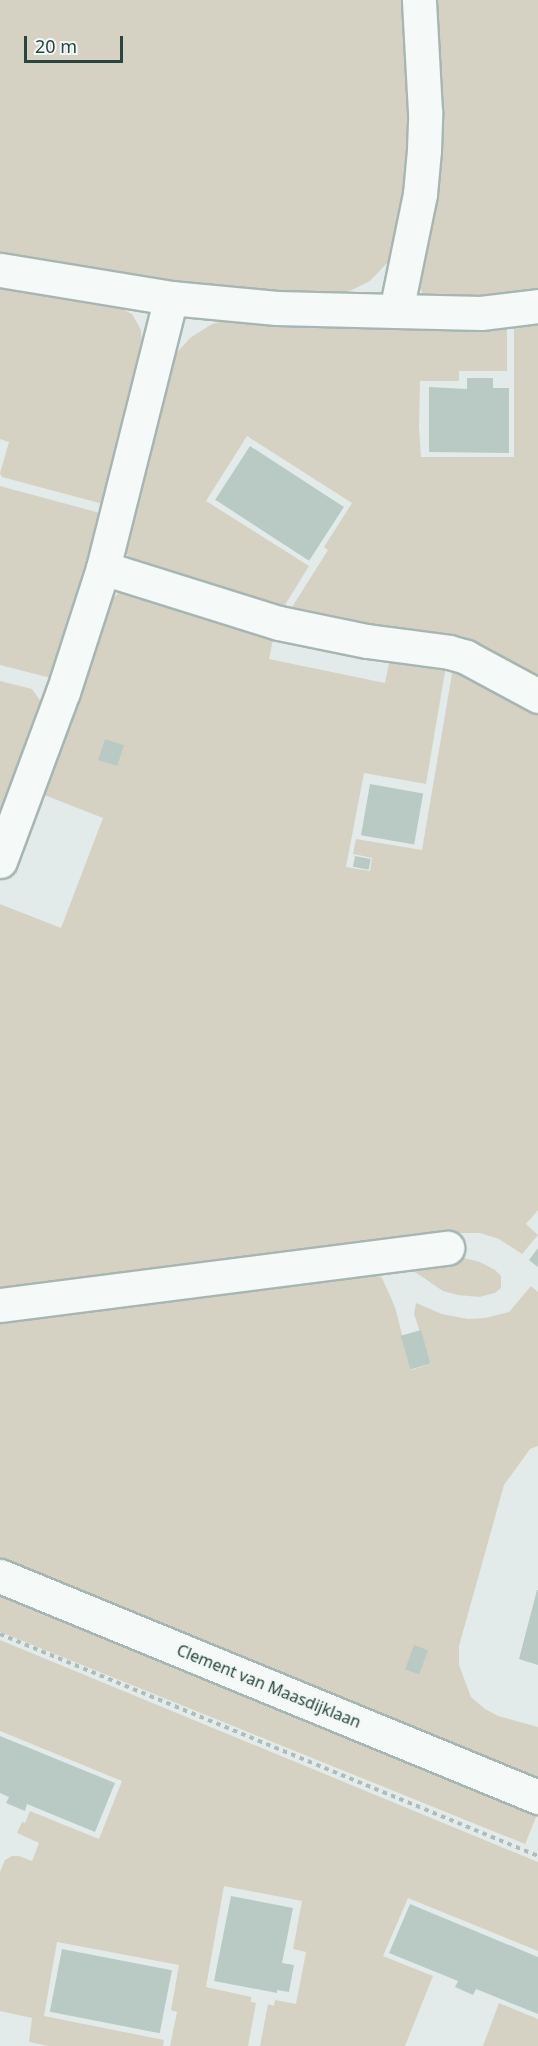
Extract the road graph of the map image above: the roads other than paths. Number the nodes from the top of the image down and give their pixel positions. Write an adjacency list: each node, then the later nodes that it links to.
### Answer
1 (419, 0): 5 (street)
2 (0, 270): 3 (street)
3 (171, 298): 5 (street); 6 (street)
4 (538, 306): 5 (street)
5 (396, 311)
6 (103, 568): 7 (street); 8 (street)
7 (538, 696)
8 (0, 861)
9 (447, 1248): 10 (street)
10 (0, 1305)
11 (0, 1576): 12 (street, Clement van Maasdijklaan)
12 (538, 1797)

